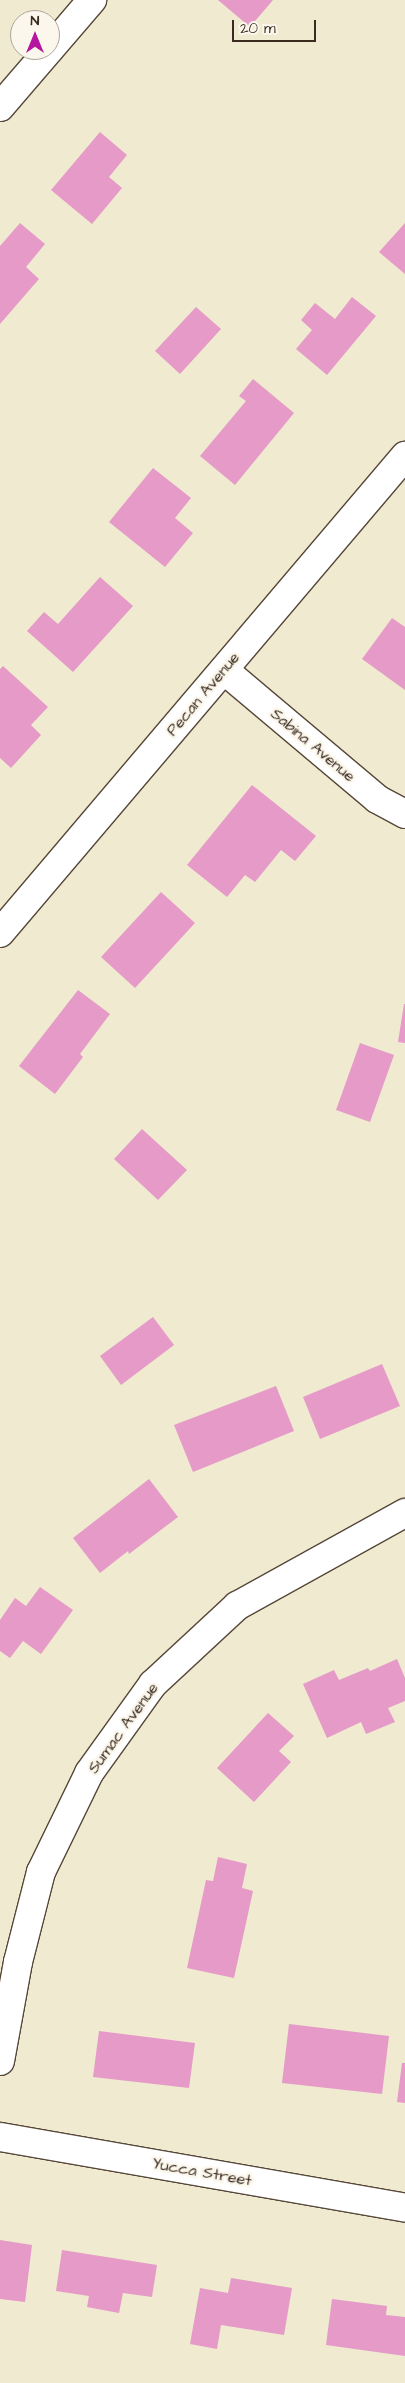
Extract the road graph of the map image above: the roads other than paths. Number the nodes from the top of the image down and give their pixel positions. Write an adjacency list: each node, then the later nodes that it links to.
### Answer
1 (92, 0): 2 (street)
2 (60, 38)
3 (41, 60): 4 (street)
4 (0, 107)
5 (405, 456): 6 (street, Pecan Avenue)
6 (224, 670): 7 (street, Sabina Avenue); 8 (street, Pecan Avenue)
7 (405, 814)
8 (0, 933)
9 (405, 1513): 10 (street, Sumac Avenue)
10 (0, 2062)
11 (0, 2137): 12 (street, Yucca Street)
12 (405, 2208)

